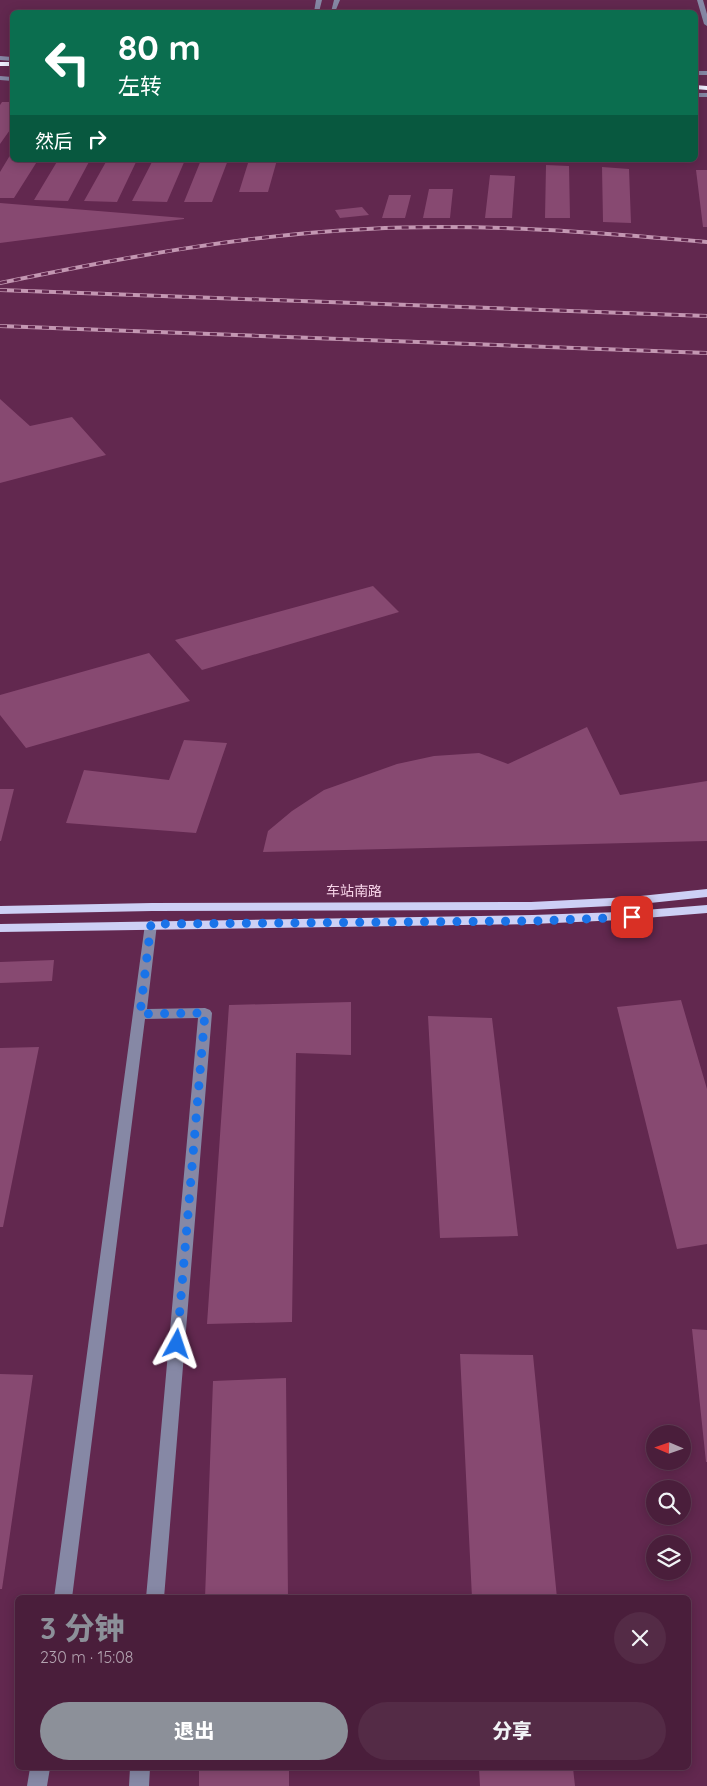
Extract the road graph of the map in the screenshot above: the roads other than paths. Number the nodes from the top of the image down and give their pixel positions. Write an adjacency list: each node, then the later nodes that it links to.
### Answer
1 (700, 0): 2 (street)
2 (707, 24)
3 (707, 893): 5 (main road, 车站南路)
4 (707, 909): 6 (main road)
5 (0, 910)
6 (151, 924): 7 (main road); 8 (street)
7 (0, 928)
8 (140, 1014): 9 (street); 10 (street)
9 (62, 1595)
10 (155, 1595)
11 (40, 1770): 13 (street)
12 (140, 1770): 14 (street)
13 (37, 1786)
14 (139, 1786)

